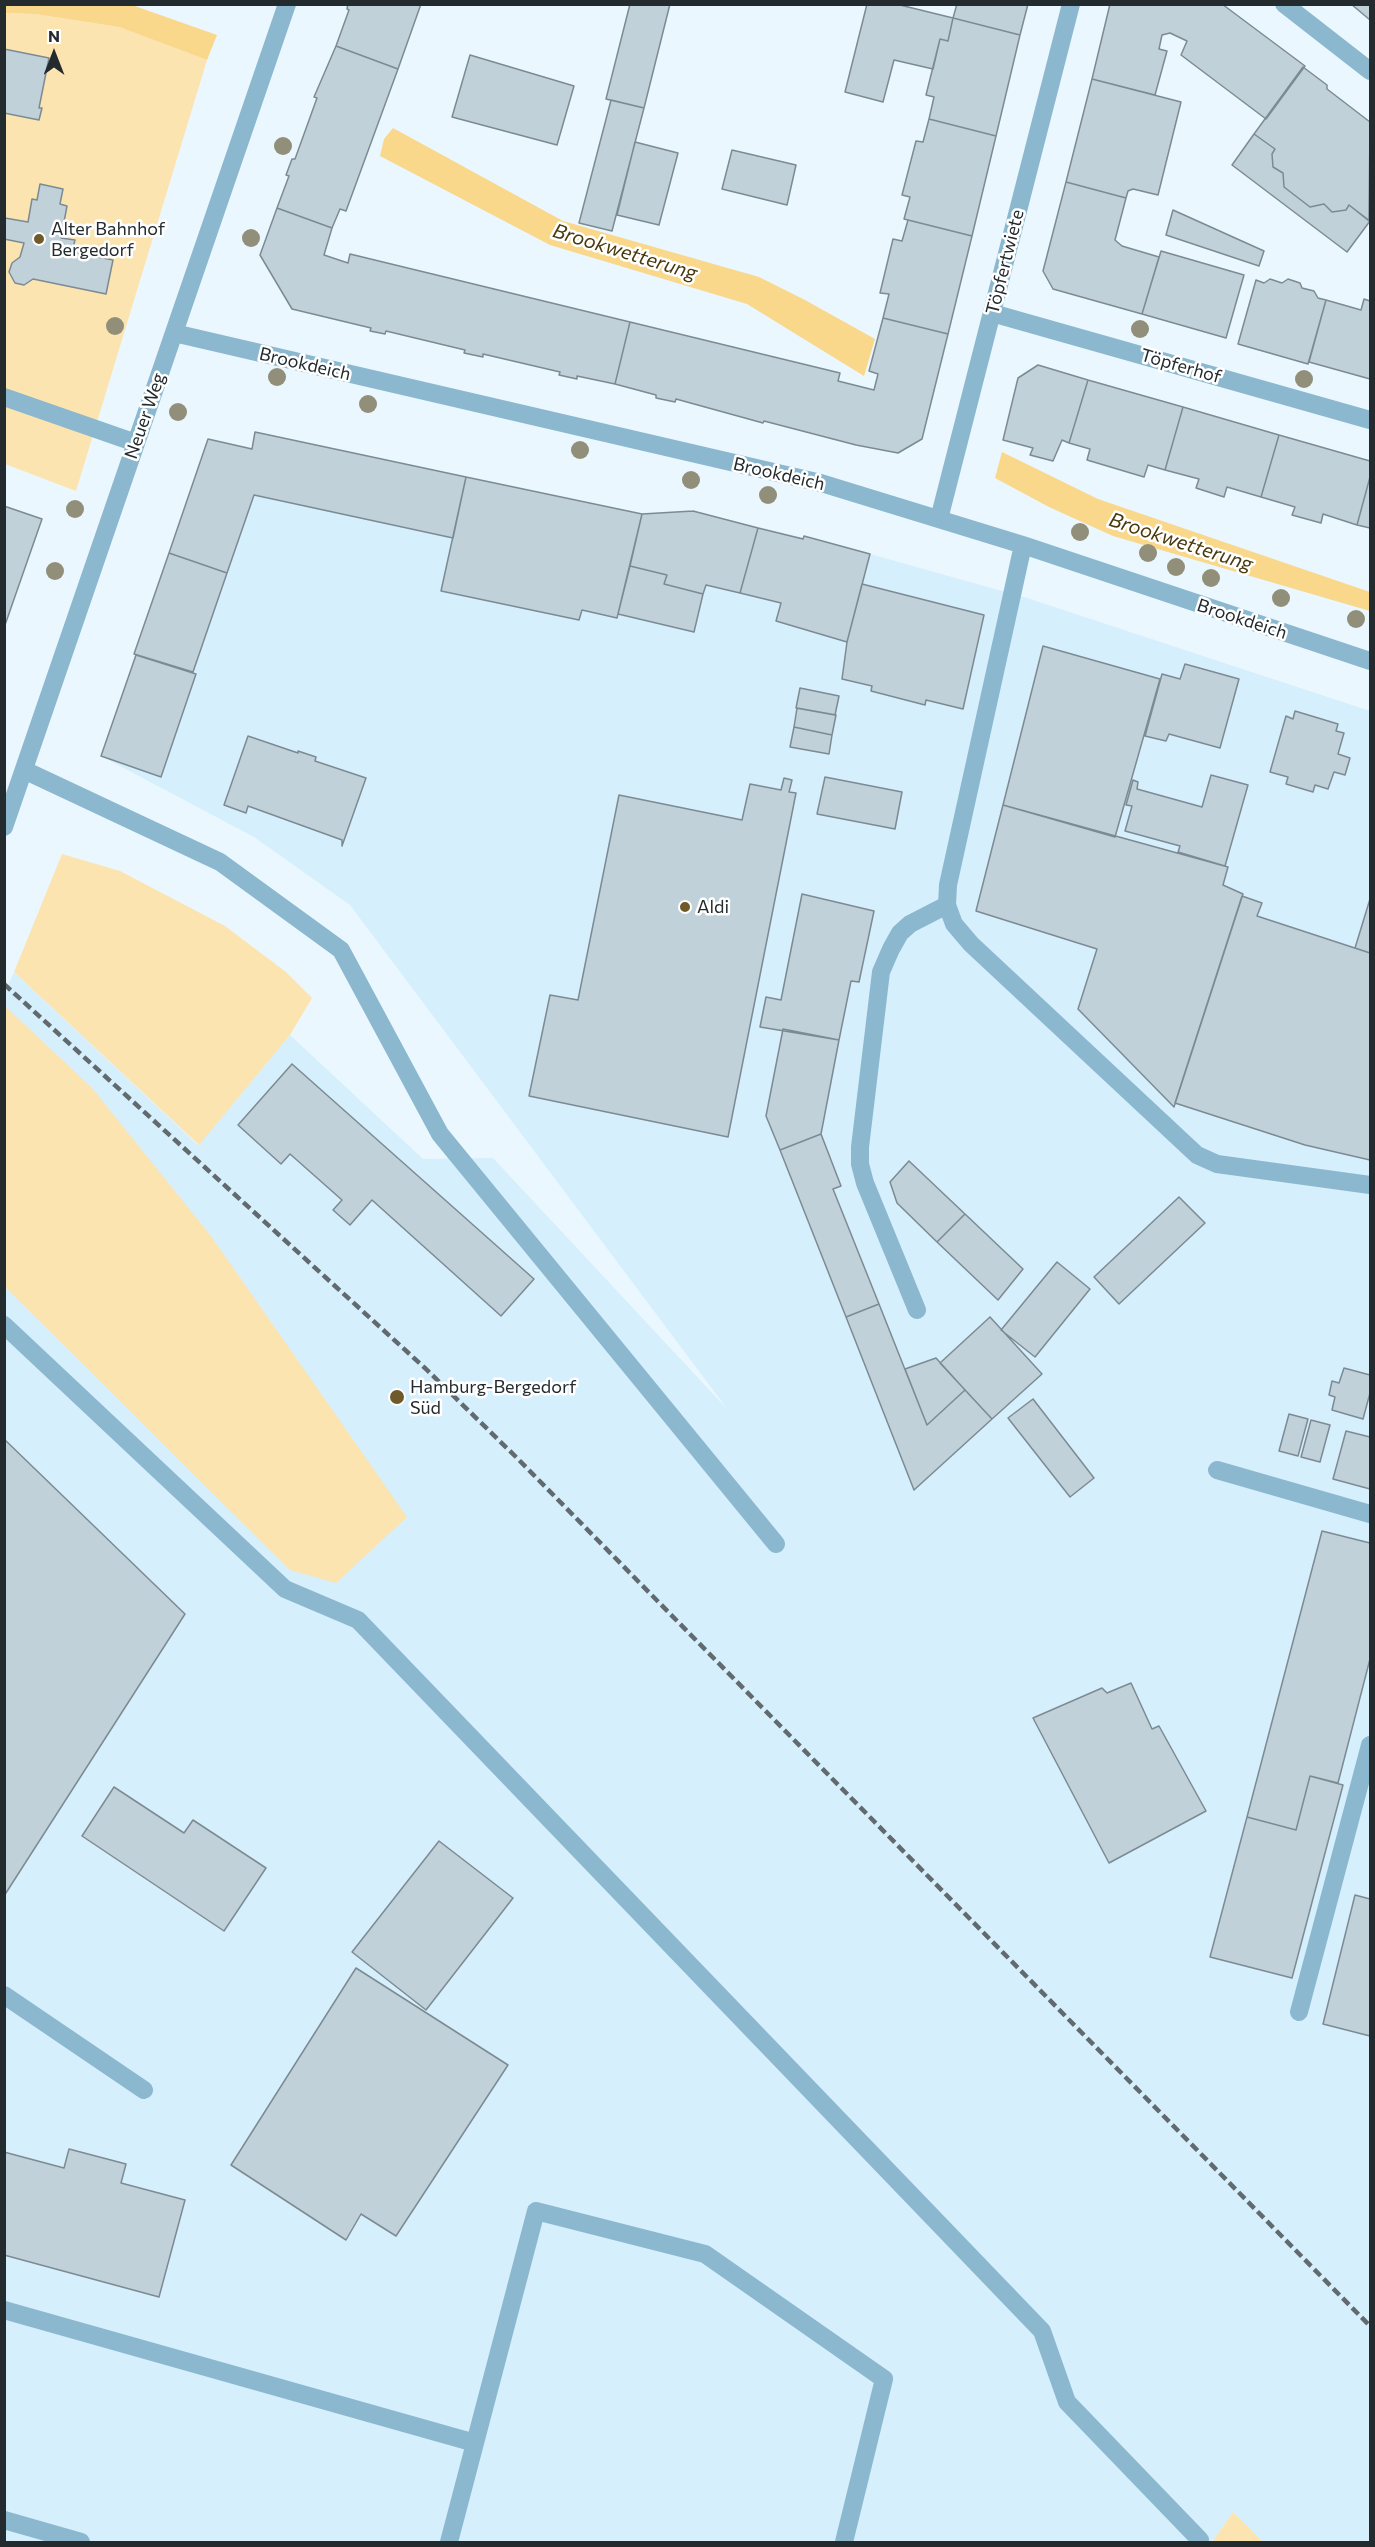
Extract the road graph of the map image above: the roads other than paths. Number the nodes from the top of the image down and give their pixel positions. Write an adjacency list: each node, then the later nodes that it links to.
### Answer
1 (287, 4): 6 (street, Neuer Weg)
2 (1071, 4): 5 (street, Töpfertwiete)
3 (1284, 4): 4 (street)
4 (1371, 71)
5 (992, 313): 8 (street, Töpferhof); 10 (street, Töpfertwiete)
6 (174, 333): 9 (street, Neuer Weg); 10 (street, Brookdeich)
7 (4, 398): 9 (street)
8 (1371, 420)
9 (136, 443): 13 (street, Neuer Weg)
10 (939, 519): 11 (street, Brookdeich)
11 (1023, 545): 12 (street, Brookdeich); 15 (street)
12 (1371, 662)
13 (24, 770): 14 (street, Neuer Weg); 21 (street)
14 (4, 827)
15 (947, 905): 16 (street); 17 (street)
16 (1371, 1185)
17 (917, 1310)
18 (4, 1325): 29 (street)
19 (1217, 1470): 20 (street)
20 (1371, 1514)
21 (776, 1544)
22 (1371, 1745): 24 (street)
23 (4, 1995): 25 (street)
24 (1299, 2012)
25 (144, 2090)
26 (4, 2310): 27 (street)
27 (475, 2443): 31 (street); 32 (street)
28 (4, 2520): 30 (street)
29 (1200, 2540)
30 (81, 2542)
31 (449, 2542)
32 (844, 2542)

